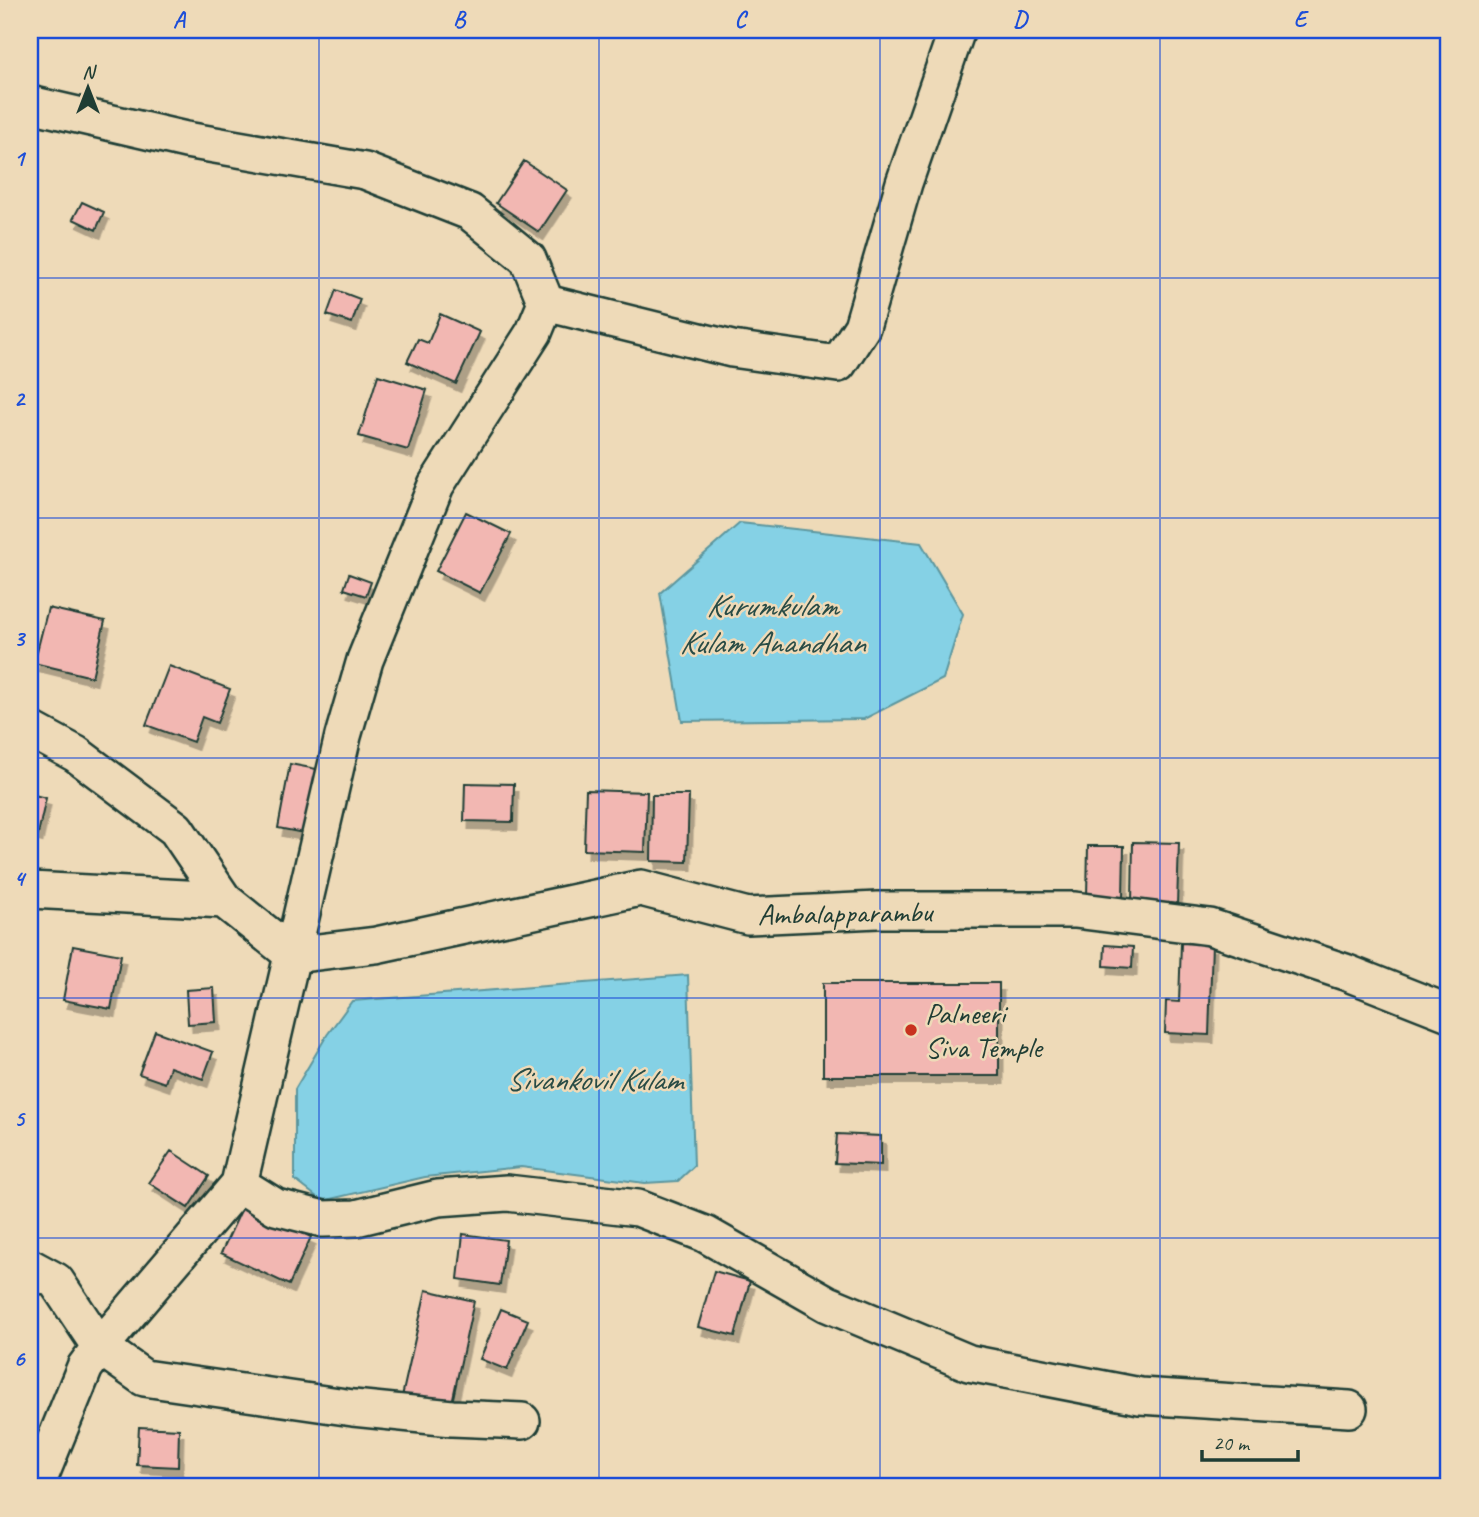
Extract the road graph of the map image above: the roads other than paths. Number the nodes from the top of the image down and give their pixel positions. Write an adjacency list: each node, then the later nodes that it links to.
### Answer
1 (957, 30): 3 (street)
2 (30, 104): 3 (street)
3 (546, 303): 7 (street)
4 (30, 729): 6 (street)
5 (30, 890): 6 (street)
6 (225, 900): 7 (street)
7 (293, 955): 8 (street, Ambalapparambu); 9 (street)
8 (1449, 1013)
9 (239, 1184): 11 (street); 12 (street)
10 (30, 1267): 11 (street)
11 (100, 1347): 13 (street); 14 (street)
12 (1349, 1409)
13 (522, 1421)
14 (36, 1487)

